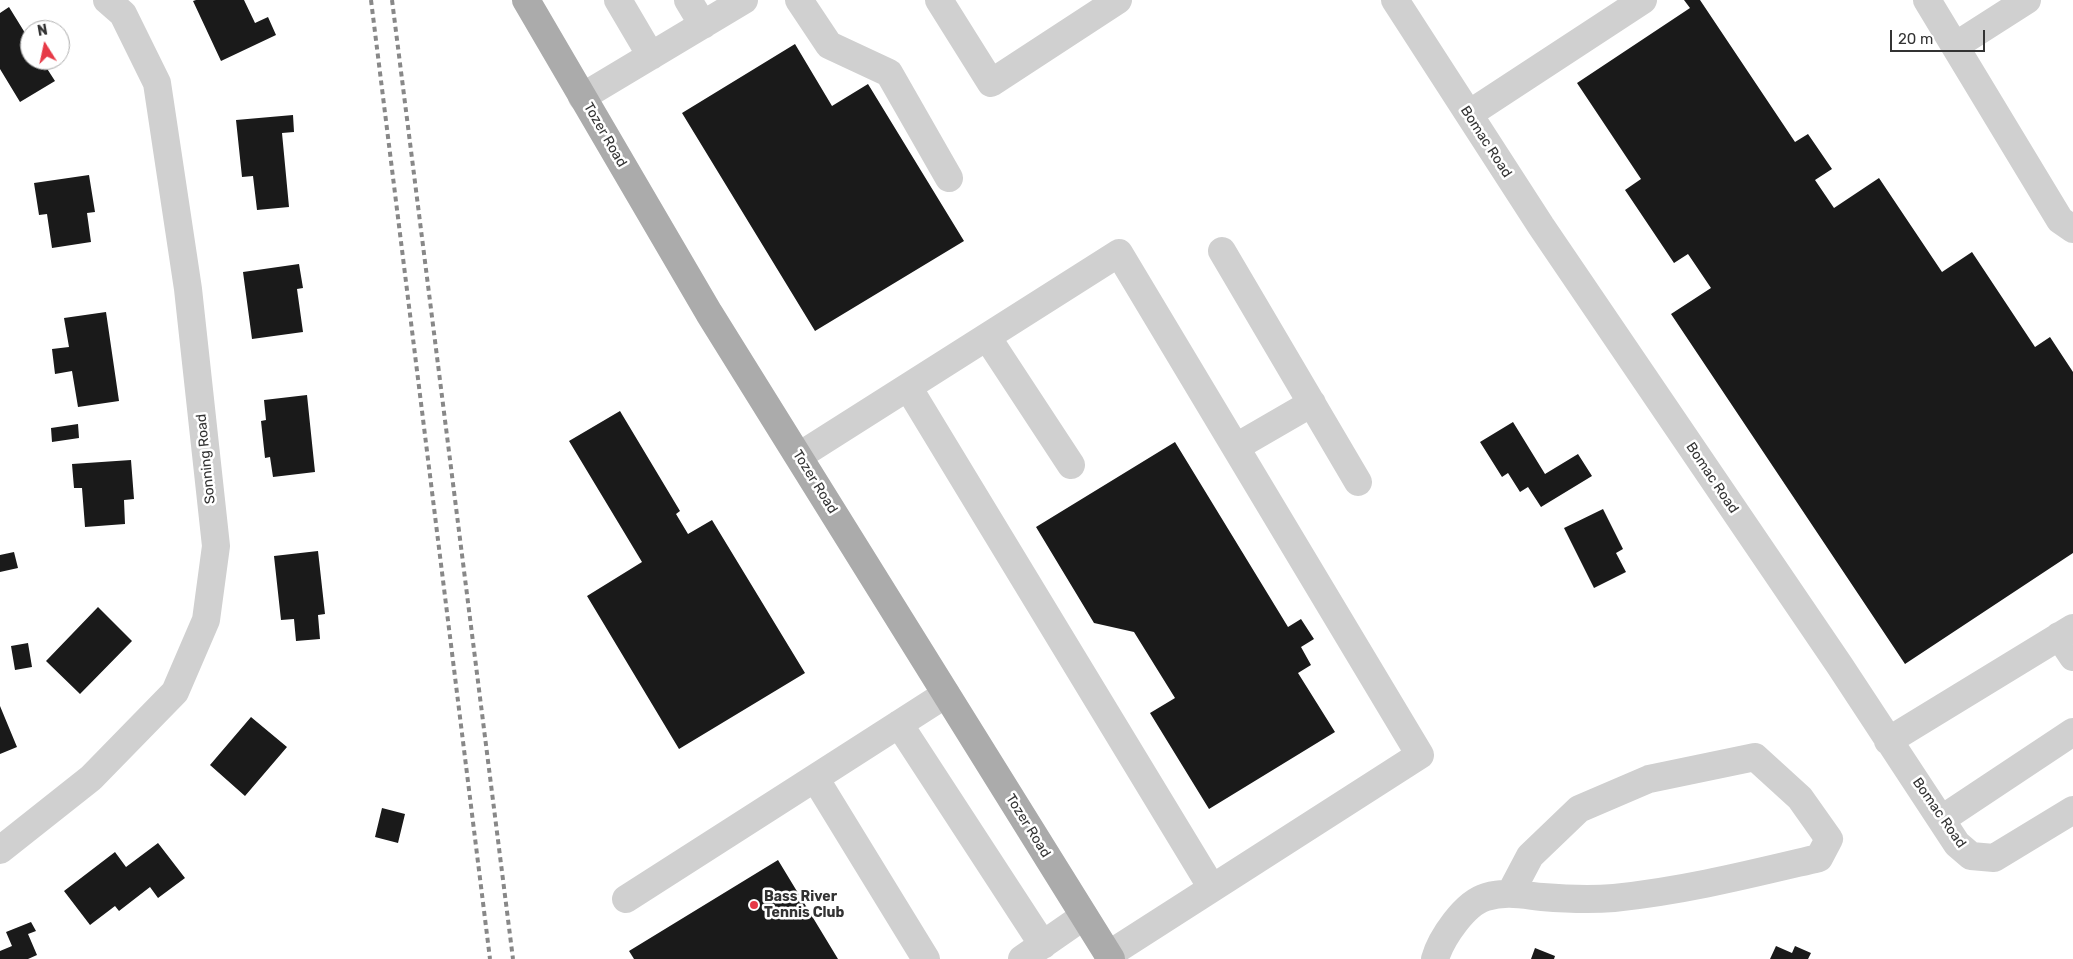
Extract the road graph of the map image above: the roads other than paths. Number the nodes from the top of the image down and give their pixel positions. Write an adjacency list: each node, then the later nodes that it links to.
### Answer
1 (107, 0): 36 (street, Sonning Road)
2 (526, 0): 16 (main road, Tozer Road)
3 (618, 0): 15 (street)
4 (688, 0): 13 (street)
5 (744, 0): 13 (street)
6 (799, 0): 18 (street)
7 (939, 0): 8 (street)
8 (1118, 0)
9 (1395, 0): 17 (street, Bomac Road)
10 (1643, 0): 17 (street)
11 (1927, 0): 14 (street)
12 (2027, 0): 14 (street)
13 (703, 25): 15 (street)
14 (1955, 46): 19 (street)
15 (651, 56): 16 (street)
16 (582, 97): 25 (main road, Tozer Road)
17 (1468, 114): 32 (street, Bomac Road)
18 (949, 178)
19 (2073, 230)
20 (1222, 251): 23 (street)
21 (987, 337): 22 (street); 24 (street); 26 (street)
22 (908, 387): 25 (street); 37 (street)
23 (1312, 403): 24 (street); 27 (street)
24 (1236, 448): 37 (street)
25 (798, 456): 29 (main road, Tozer Road)
26 (1071, 465)
27 (1358, 482)
28 (2068, 640): 32 (street)
29 (946, 694): 30 (street); 40 (main road, Tozer Road)
30 (899, 724): 33 (street); 41 (street)
31 (2073, 732): 35 (street)
32 (1888, 741): 35 (street, Bomac Road)
33 (814, 778): 39 (street); 43 (street)
34 (2073, 810): 35 (street, Bomac Road)
35 (1942, 819)
36 (0, 850)
37 (1212, 888): 42 (street)
38 (1511, 892): 38 (street); 44 (street)
39 (626, 899)
40 (1084, 916): 41 (street); 42 (main road, Tozer Road)
41 (1032, 952)
42 (1109, 957)
43 (926, 959)
44 (1435, 959)

